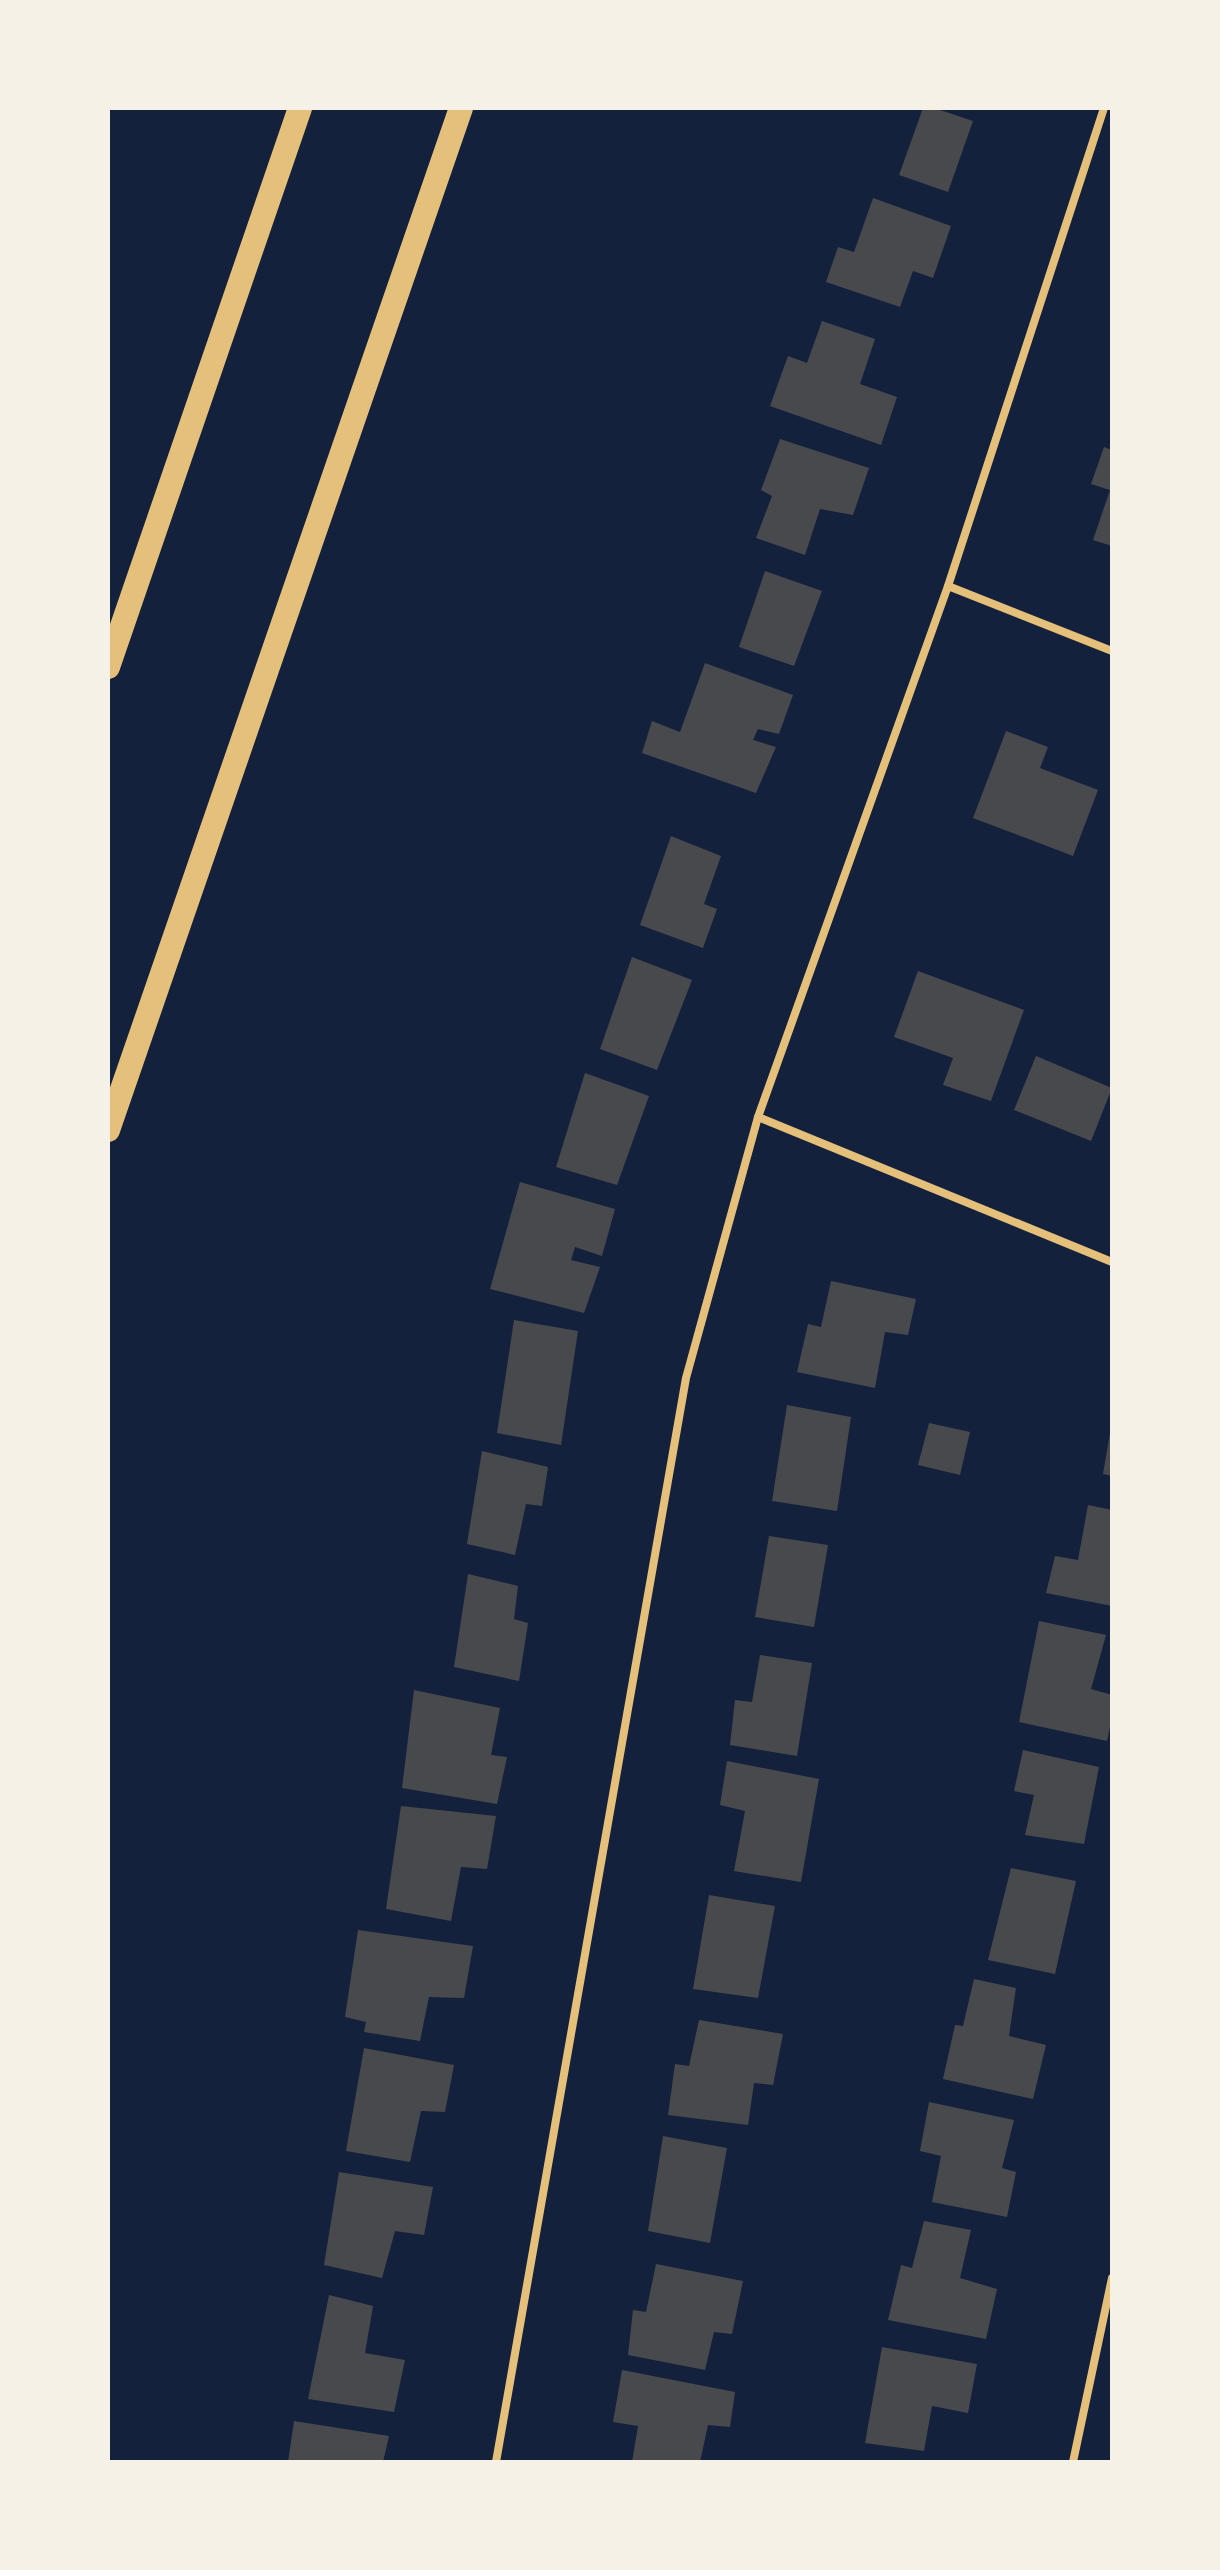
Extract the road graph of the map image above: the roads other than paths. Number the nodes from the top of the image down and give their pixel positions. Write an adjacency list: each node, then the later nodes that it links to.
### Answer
1 (300, 108): 6 (highway)
2 (461, 108): 8 (highway)
3 (1104, 108): 4 (street)
4 (948, 586): 5 (street); 7 (street)
5 (1112, 651)
6 (108, 667)
7 (758, 1117): 9 (street); 11 (street)
8 (108, 1130)
9 (1112, 1262)
10 (1112, 2278): 12 (street)
11 (496, 2462)
12 (1073, 2462)

